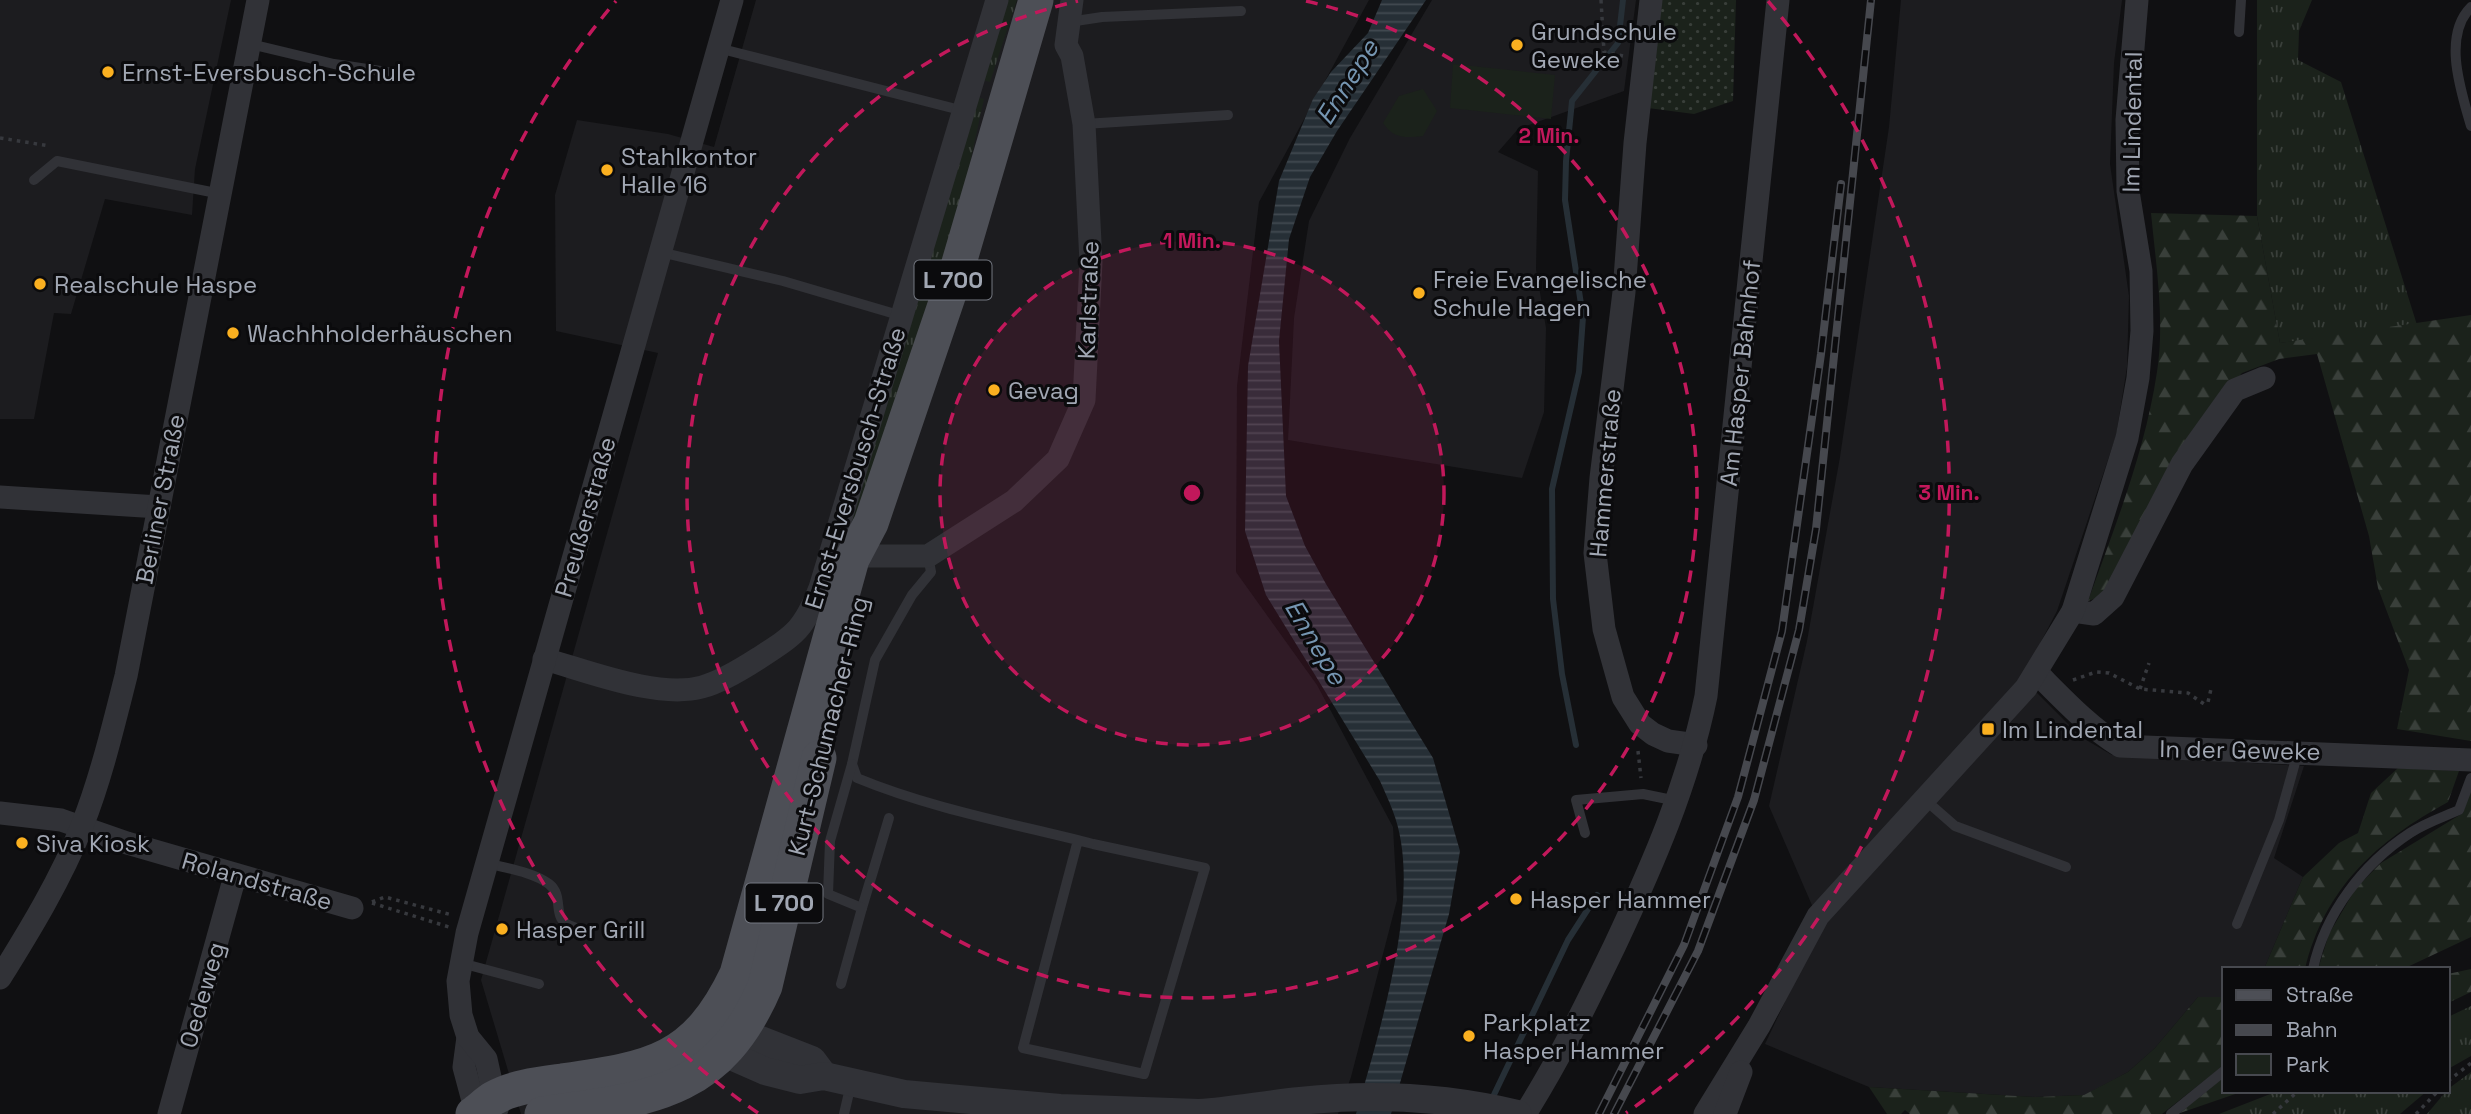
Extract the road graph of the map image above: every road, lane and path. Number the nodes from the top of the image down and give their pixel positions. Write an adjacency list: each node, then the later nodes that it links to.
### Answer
1 (258, 0): 15 (street, Berliner Straße)
2 (732, 0): 16 (street, Preußerstraße)
3 (997, 0): 19 (street, Ernst-Eversbusch-Straße)
4 (1036, 0): 14 (main road, L 700)
5 (1601, 0): 17 (path)
6 (1651, 0): 39 (street, Hammerstraße)
7 (1778, 0): 39 (street, Am Hasper Bahnhof)
8 (2137, 0): 32 (street, Im Lindental)
9 (2241, 0): 13 (lane)
10 (2471, 7): 22 (lane)
11 (1241, 11): 12 (lane)
12 (1069, 22): 14 (street); 21 (street, Karlstraße)
13 (2239, 32)
14 (1025, 33): 30 (main road, L 700)
15 (250, 44): 18 (lane); 24 (street, Berliner Straße)
16 (718, 48): 19 (lane); 25 (street, Preußerstraße)
17 (1626, 57)
18 (394, 73)
19 (964, 111): 26 (street, Ernst-Eversbusch-Straße)
20 (1228, 114): 21 (lane)
21 (1084, 124): 31 (street, Karlstraße)
22 (2471, 126)
23 (34, 180): 24 (lane)
24 (221, 194): 29 (street, Berliner Straße)
25 (660, 252): 26 (lane); 33 (street, Preußerstraße)
26 (902, 316): 33 (street, Ernst-Eversbusch-Straße)
27 (2264, 378): 32 (street)
28 (0, 497): 29 (street)
29 (159, 507): 48 (street, Berliner Straße)
30 (871, 540): 31 (street); 65 (main road, Kurt-Schumacher-Ring / L 700); 65 (main road, Kurt-Schumacher-Ring / L 700)
31 (928, 556): 42 (lane)
32 (2073, 611): 35 (street, Im Lindental)
33 (544, 659): 51 (street, Preußerstraße)
34 (2149, 663): 36 (path)
35 (2037, 673): 38 (street, In der Geweke); 44 (street, Im Lindental)
36 (2140, 689): 37 (path); 38 (path)
37 (2211, 689)
38 (2057, 691): 40 (street, In der Geweke)
39 (1696, 746): 45 (street)
40 (2298, 752): 41 (street, In der Geweke); 56 (lane)
41 (2471, 760)
42 (852, 764): 50 (lane); 55 (lane)
43 (2471, 778): 60 (lane)
44 (1923, 798): 52 (lane); 64 (street, Im Lindental)
45 (1677, 801): 49 (lane); 73 (street)
46 (0, 813): 48 (street, Rolandstraße)
47 (889, 818): 55 (lane)
48 (82, 826): 53 (street, Rolandstraße); 61 (street, Berliner Straße)
49 (1585, 834)
50 (1078, 840): 50 (lane)
51 (486, 863): 57 (street, Preußerstraße); 58 (lane)
52 (2066, 867)
53 (235, 876): 54 (street, Rolandstraße); 74 (street, Oedeweg)
54 (361, 905): 57 (path); 57 (path)
55 (862, 908): 63 (lane)
56 (2237, 925)
57 (469, 926): 59 (street, Preußerstraße)
58 (574, 927)
59 (461, 963): 62 (lane); 72 (street, Preußerstraße)
60 (2313, 967)
61 (0, 978)
62 (539, 984)
63 (841, 984)
64 (1759, 1026): 77 (street, Im Lindental); 78 (street, Im Lindental)
65 (725, 1036): 69 (street); 72 (main road, Kurt-Schumacher-Ring / L 700); 75 (main road, Kurt-Schumacher-Ring / L 700)
66 (2471, 1063): 68 (path)
67 (2222, 1074): 79 (lane)
68 (2450, 1080)
69 (851, 1084): 73 (street); 76 (lane)
70 (2296, 1093): 80 (path)
71 (2436, 1093): 81 (path)
72 (489, 1110)
73 (1516, 1113)
74 (169, 1114)
75 (542, 1114)
76 (844, 1114)
77 (1705, 1114)
78 (1725, 1114)
79 (2171, 1114)
80 (2273, 1114)
81 (2416, 1114)

